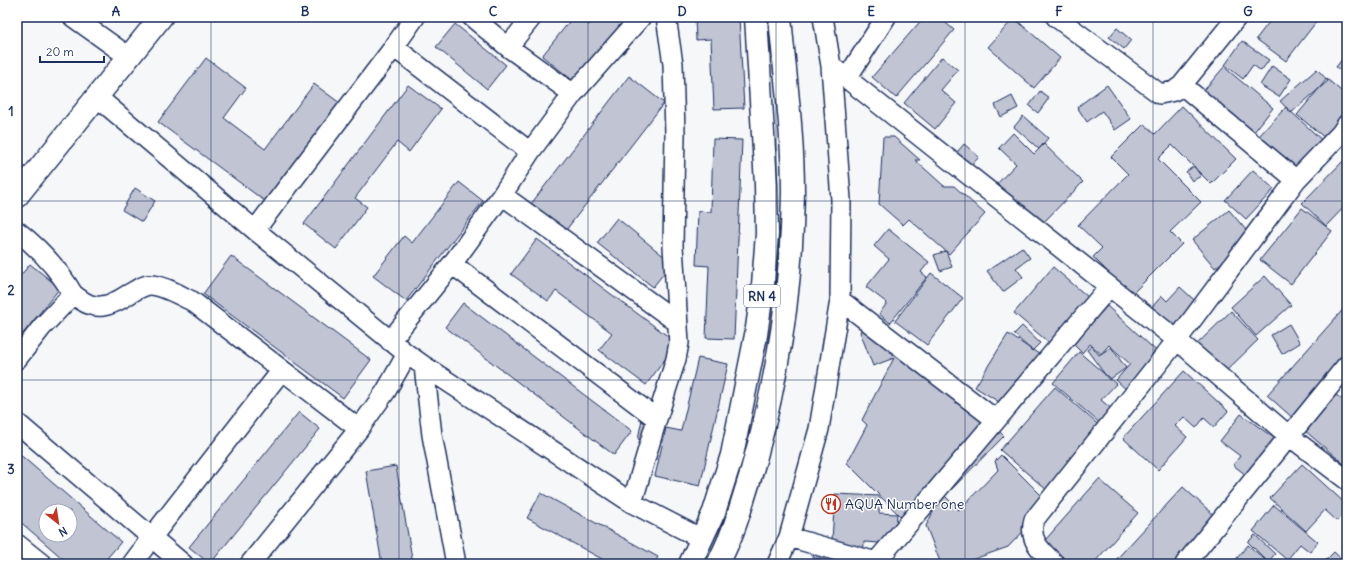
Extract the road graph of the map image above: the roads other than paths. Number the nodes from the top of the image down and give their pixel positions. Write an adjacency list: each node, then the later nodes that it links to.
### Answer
1 (73, 17): 16 (street)
2 (161, 17): 16 (main road)
3 (415, 17): 14 (street)
4 (472, 17): 15 (street)
5 (532, 17): 15 (street)
6 (641, 17): 20 (street)
7 (666, 17): 33 (street)
8 (756, 17): 50 (main road, RN 4)
9 (780, 17): 59 (main road, RN 4)
10 (823, 17): 17 (street)
11 (886, 17): 18 (street)
12 (1056, 17): 19 (street)
13 (1237, 17): 19 (street)
14 (394, 47): 23 (street); 27 (street)
15 (508, 47): 20 (street)
16 (129, 57): 21 (main road)
17 (831, 66): 18 (street); 32 (street)
18 (847, 78): 30 (street)
19 (1182, 85): 24 (street)
20 (573, 94): 23 (street)
21 (97, 97): 26 (main road); 27 (street)
22 (1345, 132): 24 (street)
23 (530, 152): 25 (street)
24 (1296, 180): 34 (street)
25 (502, 195): 29 (street); 33 (street)
26 (17, 196)
27 (254, 230): 35 (street)
28 (17, 231): 31 (street)
29 (452, 264): 35 (street); 41 (street)
30 (1109, 287): 34 (street); 42 (street)
31 (73, 294): 37 (street); 40 (street)
32 (840, 300): 42 (street); 49 (street)
33 (677, 322): 41 (street)
34 (1177, 340): 45 (street); 61 (street)
35 (390, 341): 36 (street)
36 (407, 354): 39 (street); 44 (street)
37 (17, 359)
38 (1347, 365): 45 (street)
39 (424, 366): 47 (street); 57 (street)
40 (282, 370): 44 (street); 48 (street)
41 (657, 419): 47 (street)
42 (996, 420): 52 (street)
43 (17, 423): 48 (street)
44 (359, 429): 56 (street)
45 (1289, 436): 46 (street); 62 (street)
46 (1347, 480)
47 (632, 503): 50 (street)
48 (152, 537): 54 (street); 55 (street)
49 (789, 537): 52 (street); 60 (street)
50 (702, 539): 58 (main road, RN 4)
51 (17, 544): 53 (street)
52 (877, 563)
53 (42, 564)
54 (132, 564)
55 (183, 564)
56 (250, 564)
57 (456, 564)
58 (690, 564)
59 (718, 564)
60 (777, 564)
61 (1055, 564)
62 (1185, 564)

